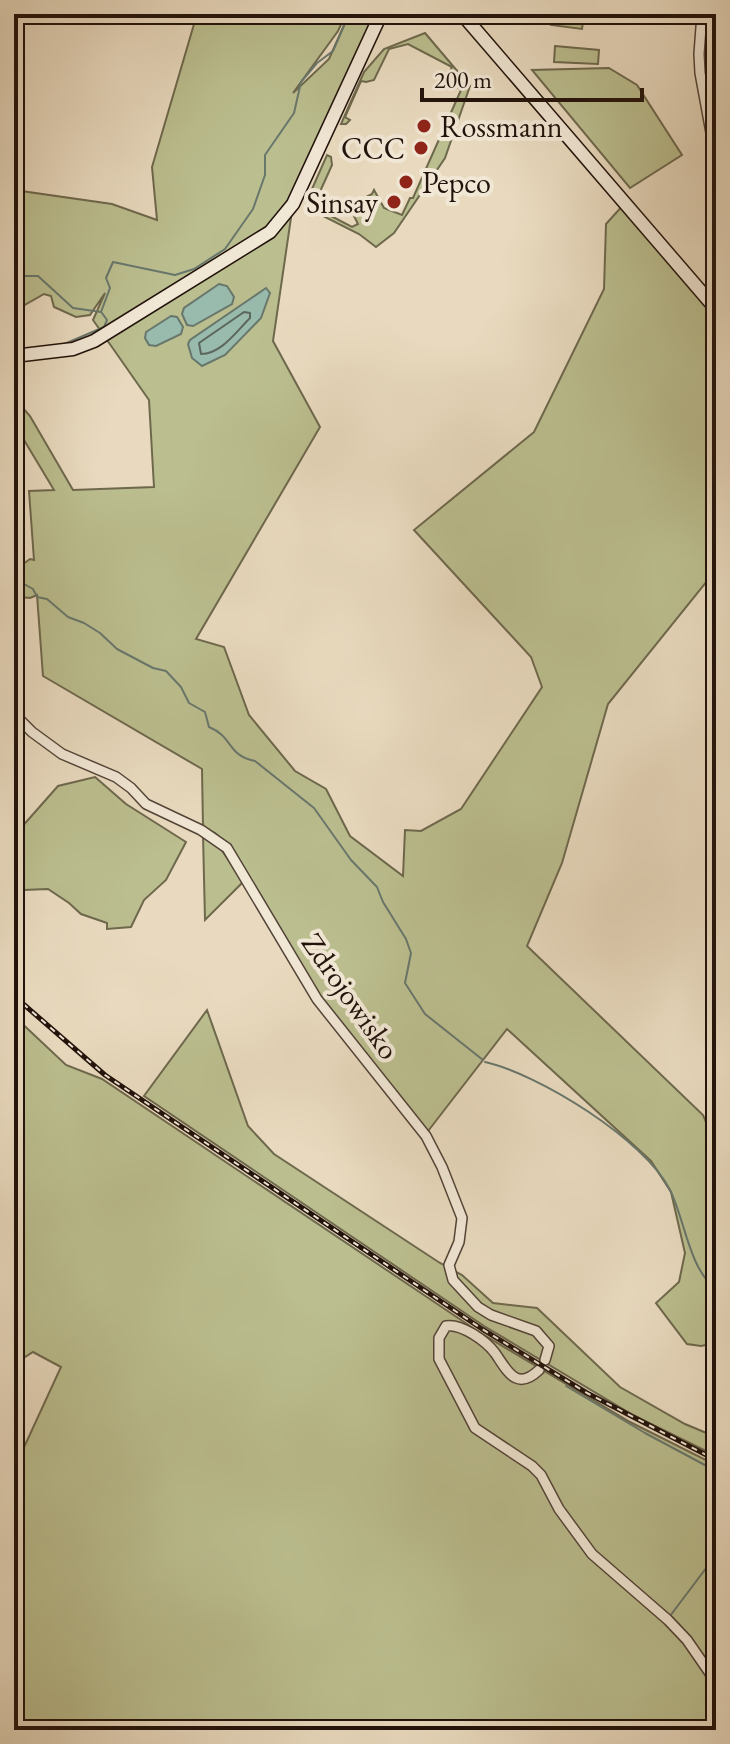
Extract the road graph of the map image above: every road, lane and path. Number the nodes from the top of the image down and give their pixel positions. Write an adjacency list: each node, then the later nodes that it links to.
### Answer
1 (381, 14): 6 (street)
2 (462, 14): 5 (street)
3 (702, 14): 4 (street)
4 (716, 160)
5 (716, 309)
6 (14, 356)
7 (14, 714): 8 (street, Zdrojowisko)
8 (545, 1360)
9 (539, 1370): 10 (street)
10 (716, 1682)

